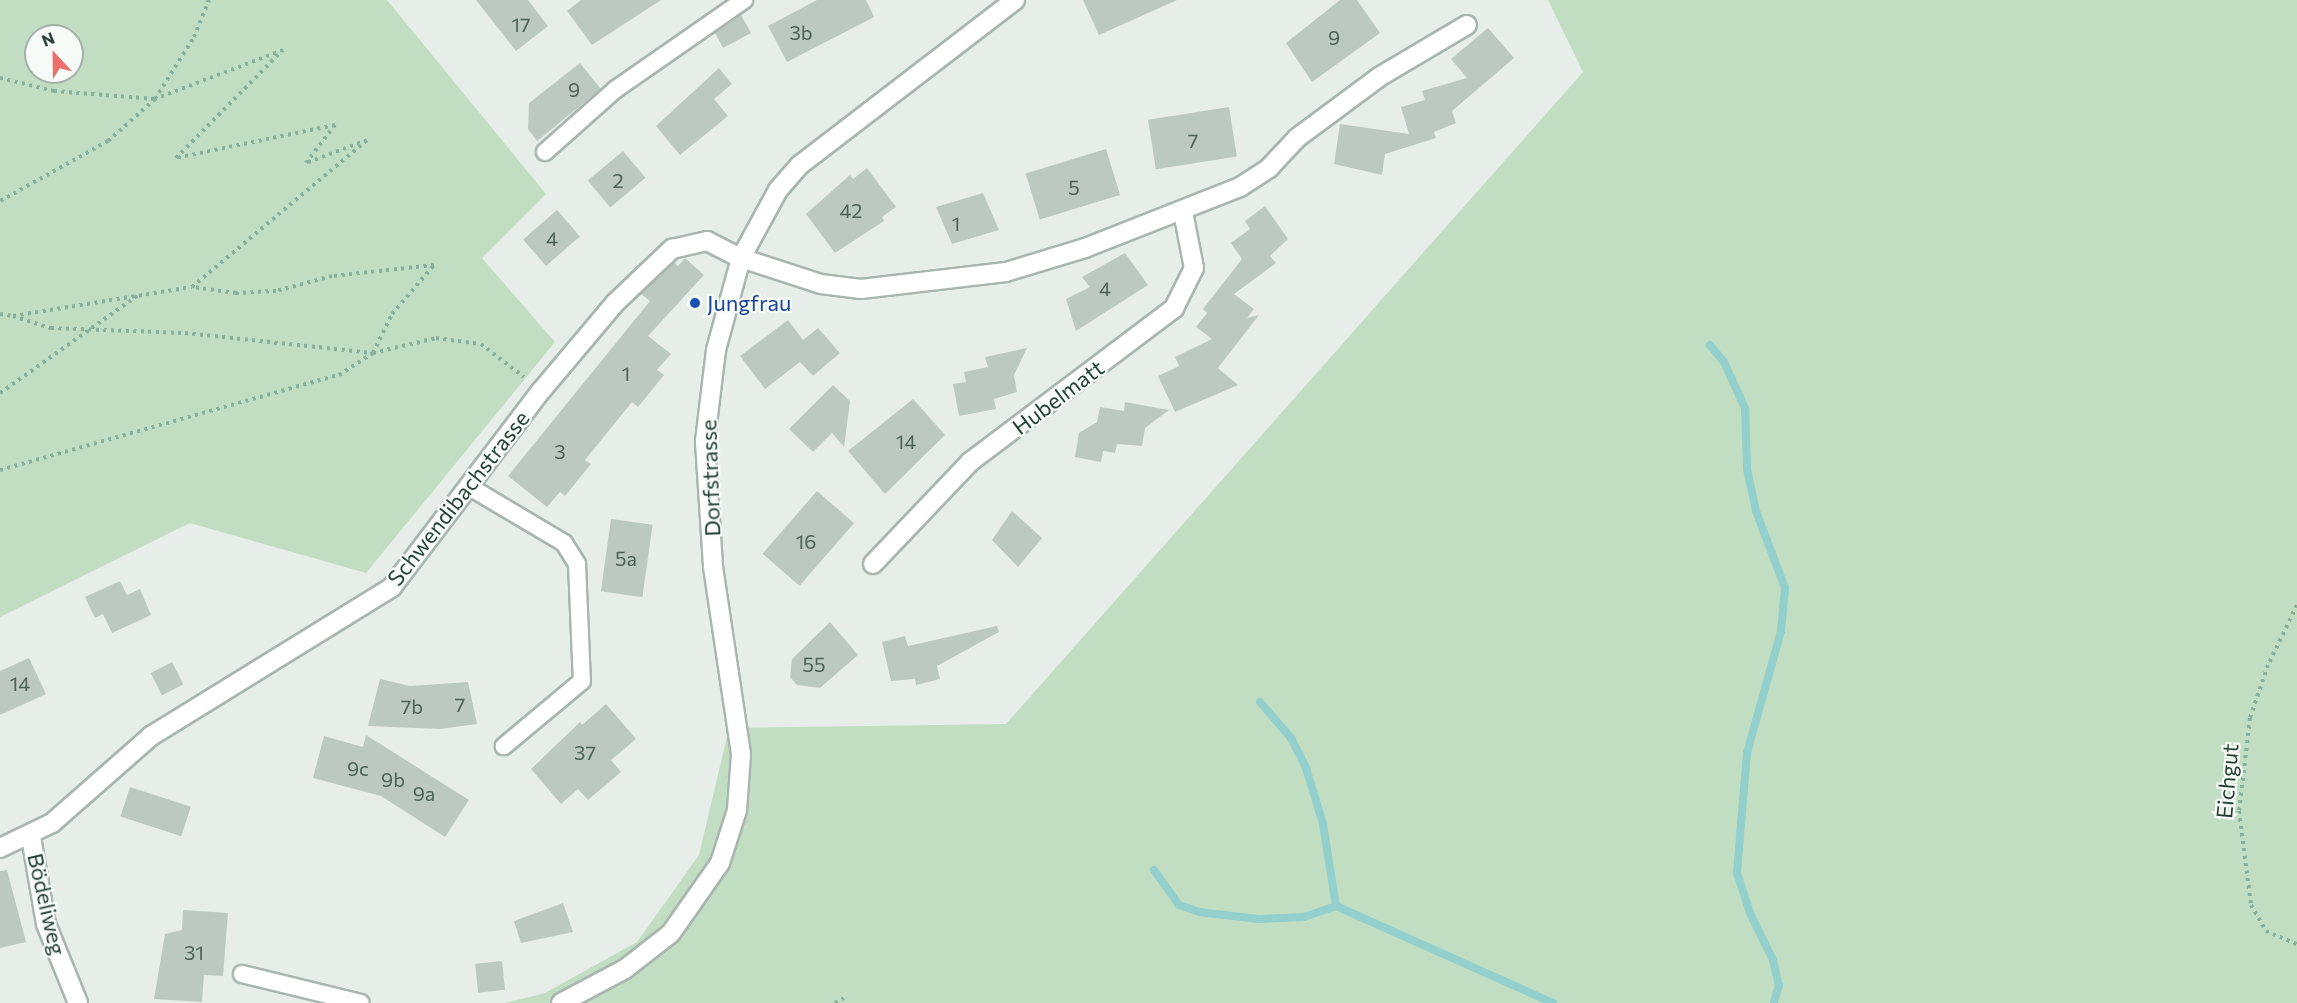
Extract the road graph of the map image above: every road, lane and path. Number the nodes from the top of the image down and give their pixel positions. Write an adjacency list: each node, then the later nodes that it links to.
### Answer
1 (209, 0): 6 (path)
2 (744, 0): 7 (lane)
3 (1015, 0): 10 (street, Dorfstrasse)
4 (1467, 25): 9 (street)
5 (0, 78): 6 (path)
6 (155, 99): 8 (path); 11 (path)
7 (545, 152)
8 (0, 201)
9 (1183, 212): 10 (street); 21 (street, Hubelmatt)
10 (741, 258): 17 (street, Schwendibachstrasse); 31 (street, Dorfstrasse)
11 (192, 287): 12 (path); 16 (path)
12 (140, 294): 14 (path); 15 (path)
13 (0, 315): 14 (path)
14 (13, 316): 15 (path)
15 (91, 329): 16 (path); 18 (path)
16 (373, 353): 17 (path); 19 (path)
17 (541, 391): 20 (street, Schwendibachstrasse)
18 (0, 393)
19 (0, 470)
20 (468, 486): 23 (lane); 24 (street, Schwendibachstrasse)
21 (873, 564)
22 (2297, 605): 26 (path, Eichgut)
23 (504, 746)
24 (31, 837): 25 (street, Schwendibachstrasse); 29 (street, Bödeliweg)
25 (0, 848)
26 (2297, 944)
27 (242, 974): 30 (lane)
28 (844, 998): 32 (path)
29 (78, 1003)
30 (361, 1003)
31 (561, 1003)
32 (835, 1003)

